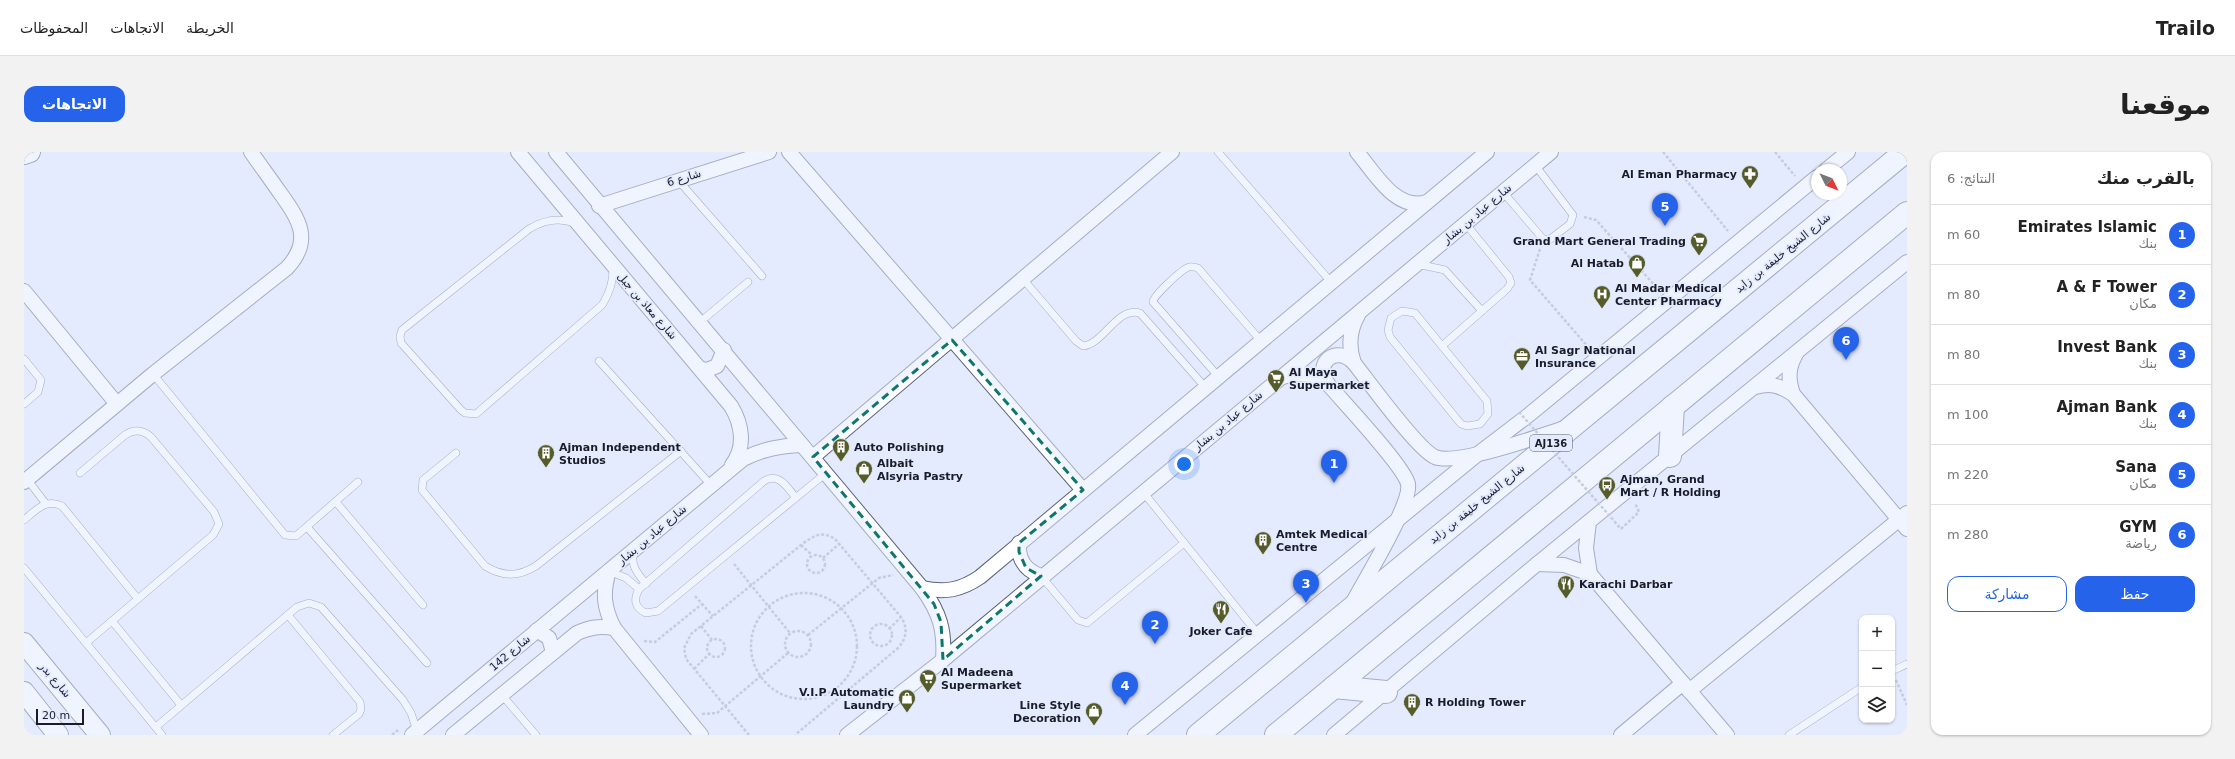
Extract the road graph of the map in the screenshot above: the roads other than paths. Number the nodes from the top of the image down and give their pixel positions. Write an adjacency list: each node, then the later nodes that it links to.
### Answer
1 (30, 152): 14 (main road)
2 (252, 152): 47 (street)
3 (518, 152): 24 (street, شارع معاذ بن جبل)
4 (556, 152): 22 (street)
5 (769, 152): 17 (street, شارع 6)
6 (788, 152): 38 (street)
7 (1172, 152): 31 (street)
8 (1218, 152): 33 (lane)
9 (1357, 152): 20 (street)
10 (1488, 152): 21 (street)
11 (1551, 152): 16 (street, شارع عباد بن بشار)
12 (1848, 152): 15 (street)
13 (1905, 152): 57 (main road, شارع الشيخ خليفة بن زايد / AJ136)
14 (24, 154)
15 (1833, 164)
16 (1535, 165): 19 (street, شارع عباد بن بشار); 19 (lane)
17 (678, 180): 22 (street, شارع 6); 30 (lane)
18 (1811, 182): 61 (street)
19 (1503, 192): 25 (street, شارع عباد بن بشار)
20 (1394, 196): 21 (street); 26 (street)
21 (1427, 202): 26 (street)
22 (599, 206): 37 (street)
23 (1907, 213): 56 (main road)
24 (577, 223): 29 (street, شارع معاذ بن جبل); 29 (lane)
25 (1465, 223): 28 (street, شارع عباد بن بشار); 36 (lane)
26 (1394, 229): 33 (street)
27 (1907, 262): 42 (street)
28 (1417, 264): 35 (street, شارع عباد بن بشار); 36 (lane)
29 (613, 267): 46 (street, شارع معاذ بن جبل)
30 (762, 276)
31 (1024, 279): 38 (street); 51 (lane)
32 (748, 282): 37 (lane)
33 (1331, 282): 39 (street)
34 (24, 291): 55 (street)
35 (1360, 311): 45 (street); 49 (street, شارع عباد بن بشار)
36 (1482, 311): 40 (lane)
37 (700, 322): 41 (street)
38 (952, 340): 63 (street); 70 (street)
39 (1261, 341): 48 (street); 48 (lane)
40 (1442, 346): 40 (lane)
41 (724, 350): 46 (street); 58 (street)
42 (1797, 352): 52 (street); 53 (street)
43 (24, 359): 54 (lane)
44 (599, 361): 59 (lane)
45 (1354, 363): 50 (street); 61 (street)
46 (701, 370): 64 (street, شارع معاذ بن جبل)
47 (153, 374): 55 (street); 79 (lane)
48 (1218, 376): 51 (street)
49 (1280, 378): 50 (street); 71 (street, شارع عباد بن بشار)
50 (1328, 384): 77 (street)
51 (1205, 387): 70 (street)
52 (1753, 388): 53 (street); 62 (street)
53 (1793, 394): 76 (street)
54 (24, 404)
55 (117, 404): 67 (street)
56 (1673, 406): 62 (main road); 106 (main road)
57 (1573, 426): 61 (street); 93 (main road, شارع الشيخ خليفة بن زايد / AJ136)
58 (802, 445): 63 (street); 64 (street, شارع عباد بن بشار)
59 (682, 452): 60 (lane); 69 (lane)
60 (456, 453)
61 (1479, 453): 77 (street)
62 (1670, 456): 78 (street)
63 (813, 457): 66 (street)
64 (727, 471): 69 (street, شارع عباد بن بشار)
65 (80, 473): 91 (lane)
66 (826, 473): 72 (lane); 89 (street)
67 (25, 480): 74 (lane)
68 (358, 482): 73 (lane)
69 (711, 485): 82 (street, شارع عباد بن بشار)
70 (1083, 490): 80 (street)
71 (1143, 492): 81 (lane); 87 (street, شارع عباد بن بشار)
72 (796, 498): 88 (lane); 90 (lane)
73 (336, 502): 79 (lane); 92 (lane)
74 (46, 504): 75 (lane); 91 (lane)
75 (24, 520)
76 (1904, 520): 107 (street)
77 (1396, 522): 93 (street); 98 (street)
78 (1589, 522): 83 (street); 86 (street)
79 (307, 528): 103 (lane)
80 (1020, 543): 87 (street); 89 (street)
81 (1184, 543): 87 (lane); 98 (lane)
82 (634, 551): 85 (street, شارع عباد بن بشار); 88 (lane)
83 (1537, 564): 86 (street); 110 (street)
84 (24, 568): 100 (lane)
85 (609, 571): 90 (lane); 96 (street, شارع عباد بن بشار); 97 (street, شارع 142)
86 (1590, 574): 107 (street)
87 (1041, 576): 102 (street, شارع عباد بن بشار)
88 (646, 584): 90 (lane)
89 (922, 588): 102 (street)
90 (639, 589)
91 (138, 600): 95 (lane)
92 (423, 605)
93 (1349, 610): 125 (main road, شارع الشيخ خليفة بن زايد / AJ136)
94 (288, 615): 112 (lane); 114 (lane); 119 (lane)
95 (112, 621): 100 (lane); 112 (lane)
96 (614, 628): 101 (street); 122 (street, شارع عباد بن بشار)
97 (537, 630): 101 (street); 114 (street, شارع 142)
98 (1258, 634): 124 (street)
99 (24, 643): 117 (main road, شارع بدر)
100 (86, 643): 113 (lane)
101 (553, 652): 111 (street)
102 (943, 660): 123 (street, شارع عباد بن بشار)
103 (427, 663)
104 (1907, 664): 105 (lane)
105 (1895, 670)
106 (1334, 687): 110 (main road); 115 (main road)
107 (1686, 687): 127 (street); 128 (street)
108 (1859, 689): 129 (lane)
109 (24, 692): 116 (main road)
110 (1386, 692): 126 (street)
111 (502, 695): 120 (street); 121 (lane)
112 (181, 705): 113 (lane)
113 (156, 727): 118 (lane)
114 (414, 733)
115 (1279, 733)
116 (58, 735)
117 (100, 735)
118 (162, 735)
119 (333, 735)
120 (453, 735)
121 (536, 735)
122 (701, 735)
123 (847, 735)
124 (1135, 735)
125 (1198, 735)
126 (1334, 735)
127 (1621, 735)
128 (1727, 735)
129 (1789, 735)

